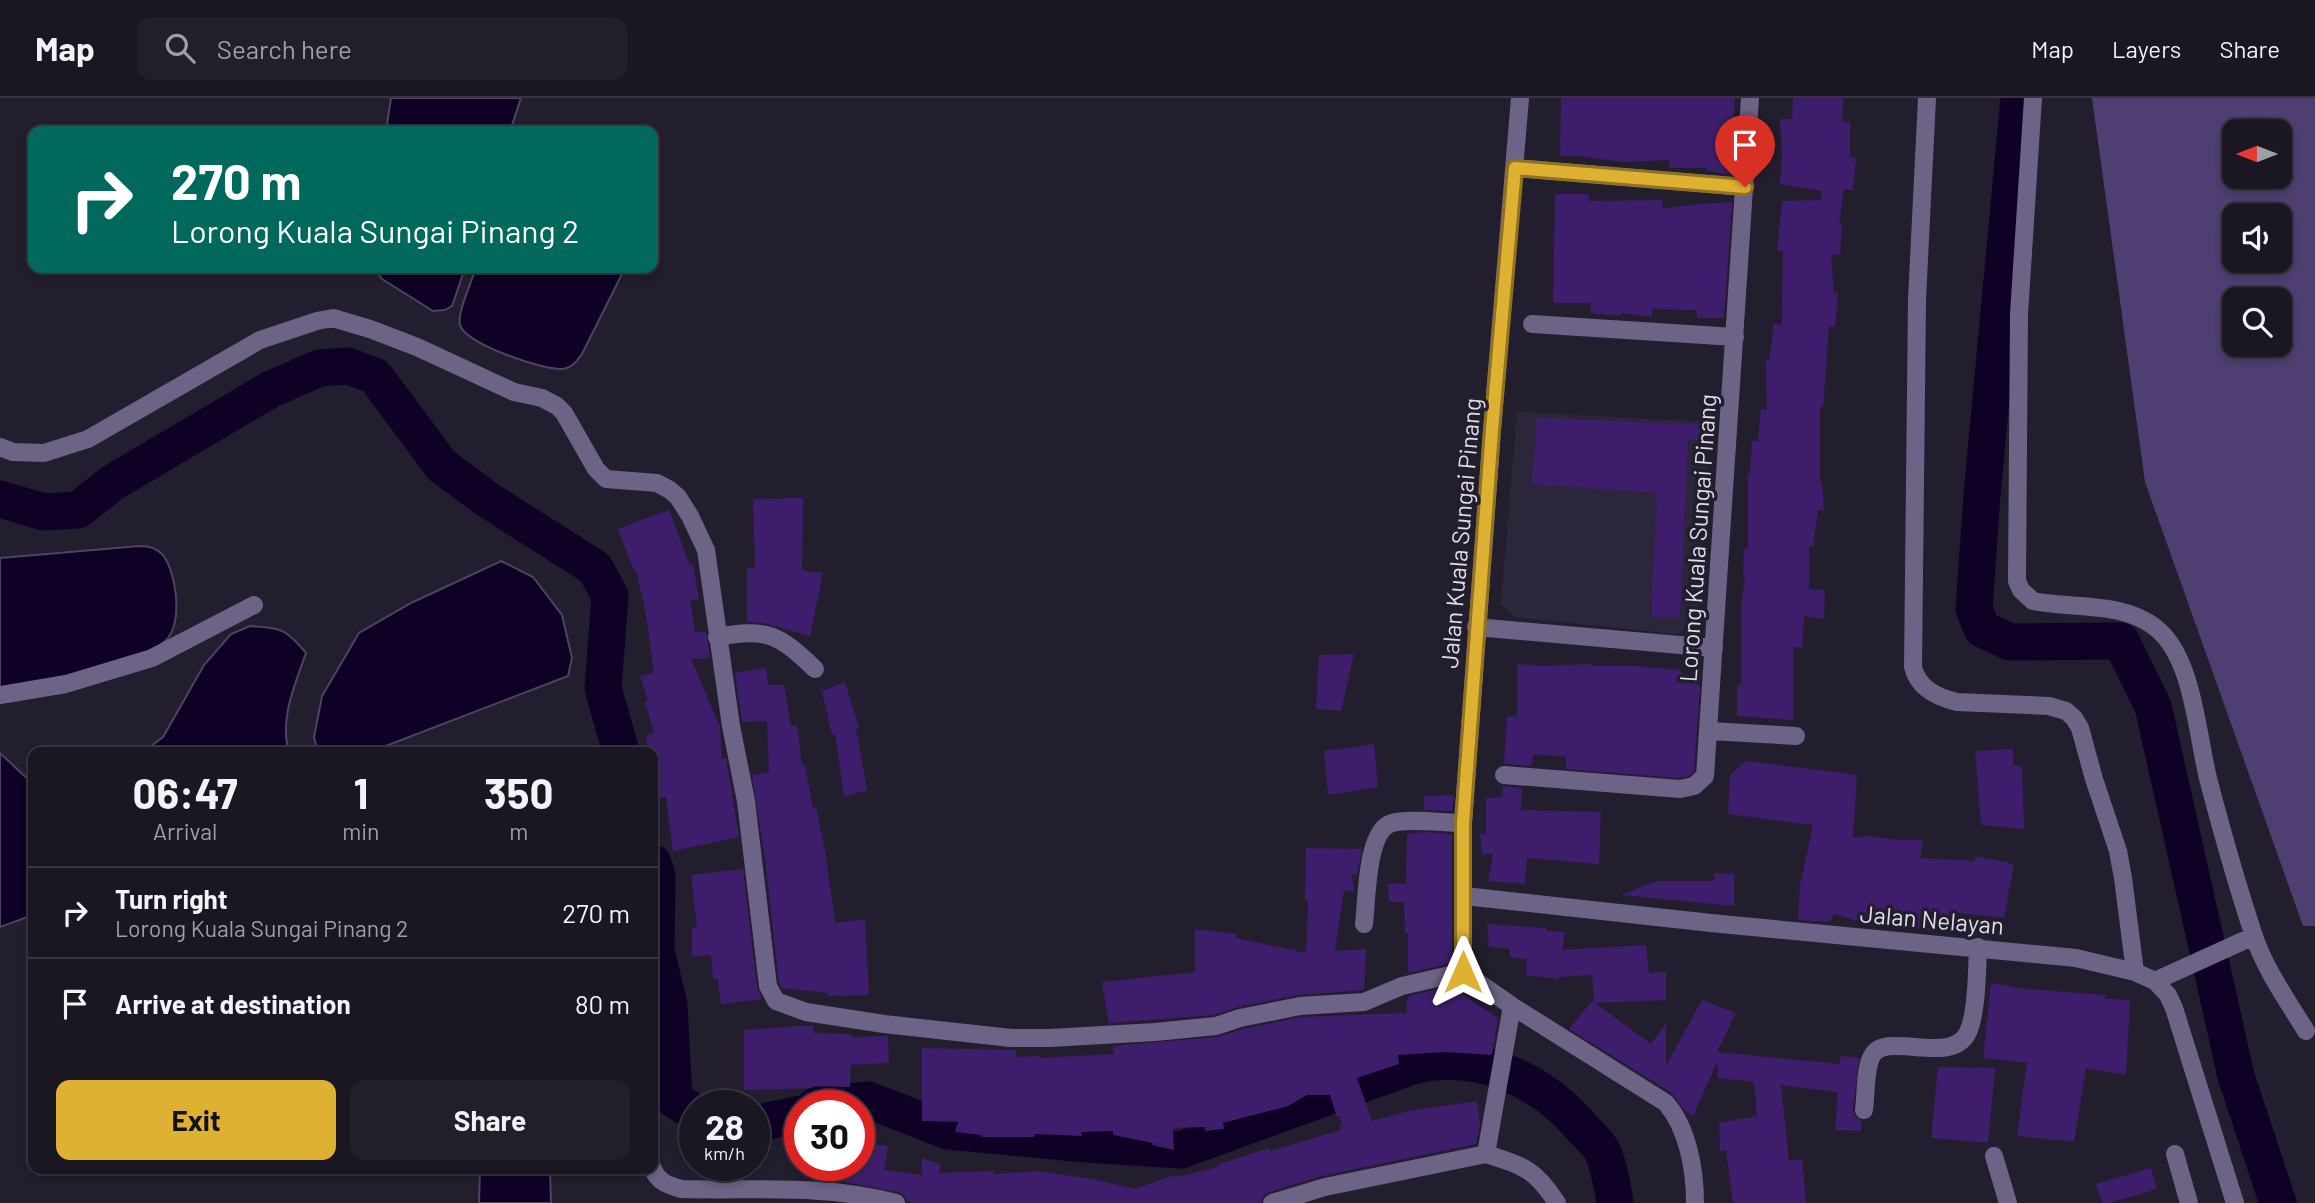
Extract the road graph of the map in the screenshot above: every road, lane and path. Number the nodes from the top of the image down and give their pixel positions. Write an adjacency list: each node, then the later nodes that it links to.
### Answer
1 (1520, 98): 5 (street, Jalan Kuala Sungai Pinang)
2 (1751, 98): 6 (street, Lorong Kuala Sungai Pinang)
3 (1927, 98): 25 (street)
4 (2033, 98): 22 (street)
5 (1515, 168): 6 (street); 11 (street, Jalan Kuala Sungai Pinang)
6 (1745, 187): 8 (street, Lorong Kuala Sungai Pinang)
7 (1532, 324): 8 (street)
8 (1735, 337): 13 (street, Lorong Kuala Sungai Pinang)
9 (0, 447): 12 (street)
10 (254, 605): 15 (street)
11 (1476, 627): 13 (street); 19 (street, Jalan Kuala Sungai Pinang)
12 (717, 637): 14 (street); 24 (street)
13 (1714, 648): 16 (street, Lorong Kuala Sungai Pinang)
14 (815, 668)
15 (0, 695)
16 (1709, 731): 17 (street); 18 (street, Lorong Kuala Sungai Pinang)
17 (1797, 736)
18 (1504, 775)
19 (1463, 823): 20 (street, Jalan Kuala Sungai Pinang); 21 (street)
20 (1464, 896): 23 (street, Jalan Nelayan); 24 (street, Jalan Kuala Sungai Pinang)
21 (1364, 924)
22 (2254, 936): 26 (street); 28 (street)
23 (1978, 947): 25 (street, Jalan Nelayan); 29 (street)
24 (1463, 972): 27 (street)
25 (2135, 972): 26 (street, Jalan Nelayan)
26 (2155, 981): 40 (street)
27 (1511, 1014): 30 (street); 37 (street)
28 (2306, 1031)
29 (1864, 1110)
30 (1486, 1154): 35 (street); 36 (street)
31 (2175, 1154): 39 (street)
32 (1994, 1156): 38 (street)
33 (654, 1174): 34 (street)
34 (896, 1203)
35 (1272, 1203)
36 (1557, 1203)
37 (1695, 1203)
38 (2008, 1203)
39 (2189, 1203)
40 (2235, 1203)

